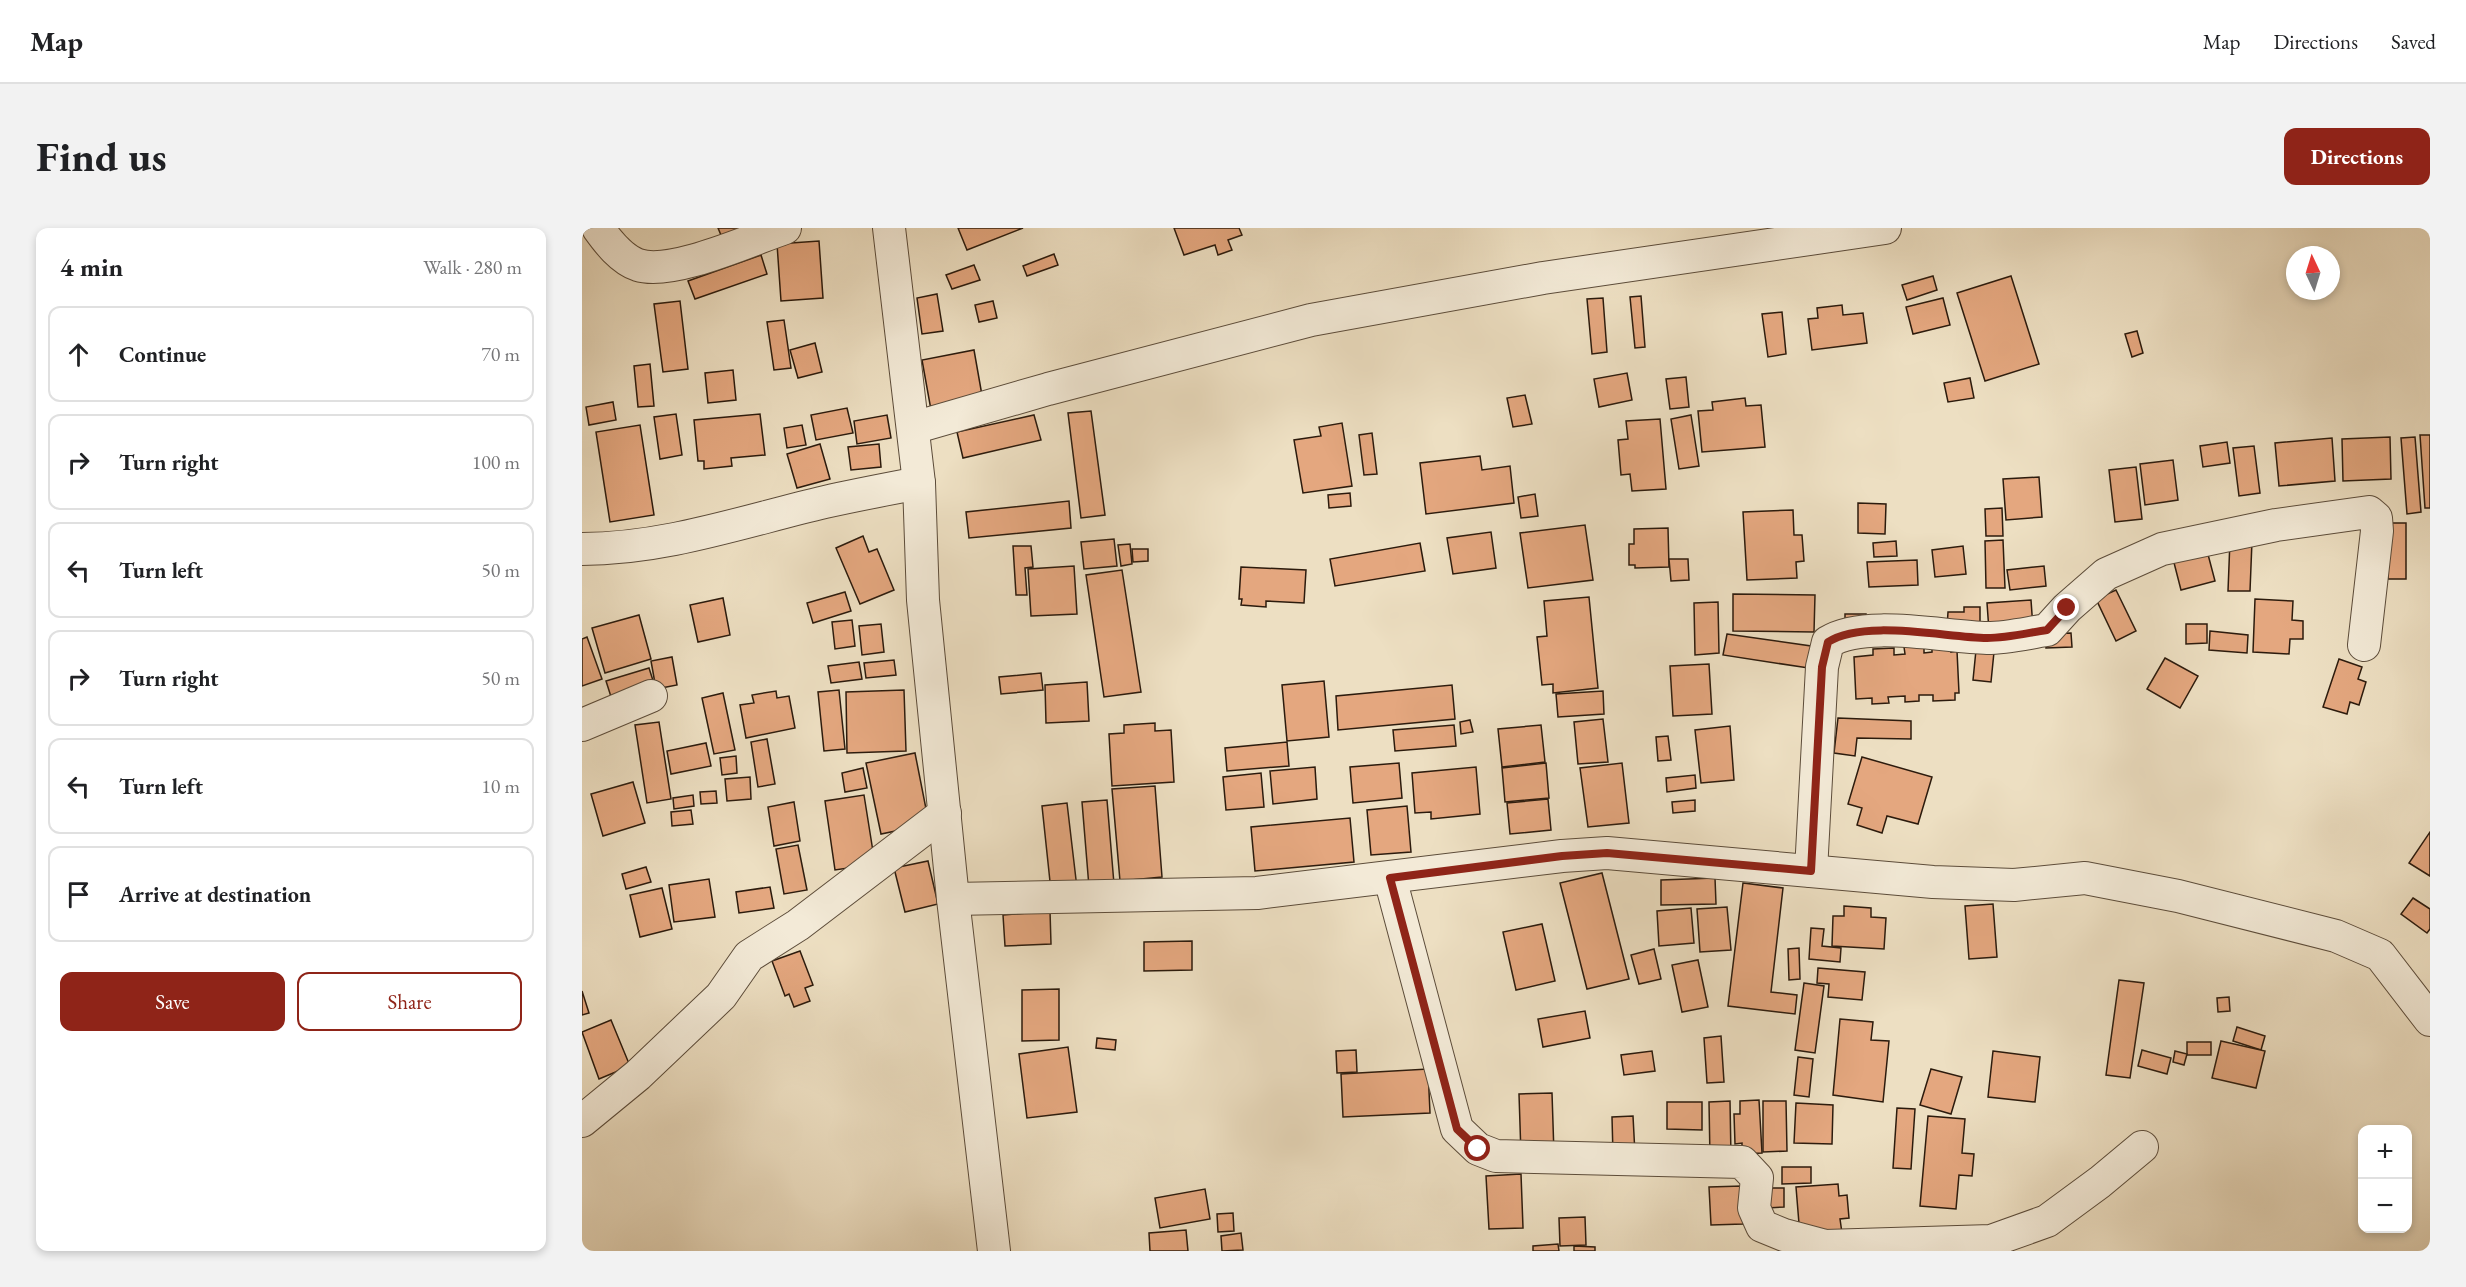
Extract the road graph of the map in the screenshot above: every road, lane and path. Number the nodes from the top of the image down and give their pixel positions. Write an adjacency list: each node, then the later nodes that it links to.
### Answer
1 (598, 228): 2 (street)
2 (785, 228)
3 (888, 228): 5 (street)
4 (1885, 228): 5 (street)
5 (913, 428): 6 (street)
6 (920, 483): 7 (street); 11 (street)
7 (582, 549)
8 (2364, 645): 12 (street)
9 (651, 696): 10 (street)
10 (582, 725)
11 (945, 813): 14 (street); 16 (street)
12 (1811, 871): 13 (street); 15 (street)
13 (1390, 878): 14 (street); 17 (street)
14 (953, 898): 18 (street)
15 (2430, 1020)
16 (582, 1121)
17 (2142, 1148)
18 (994, 1251)

